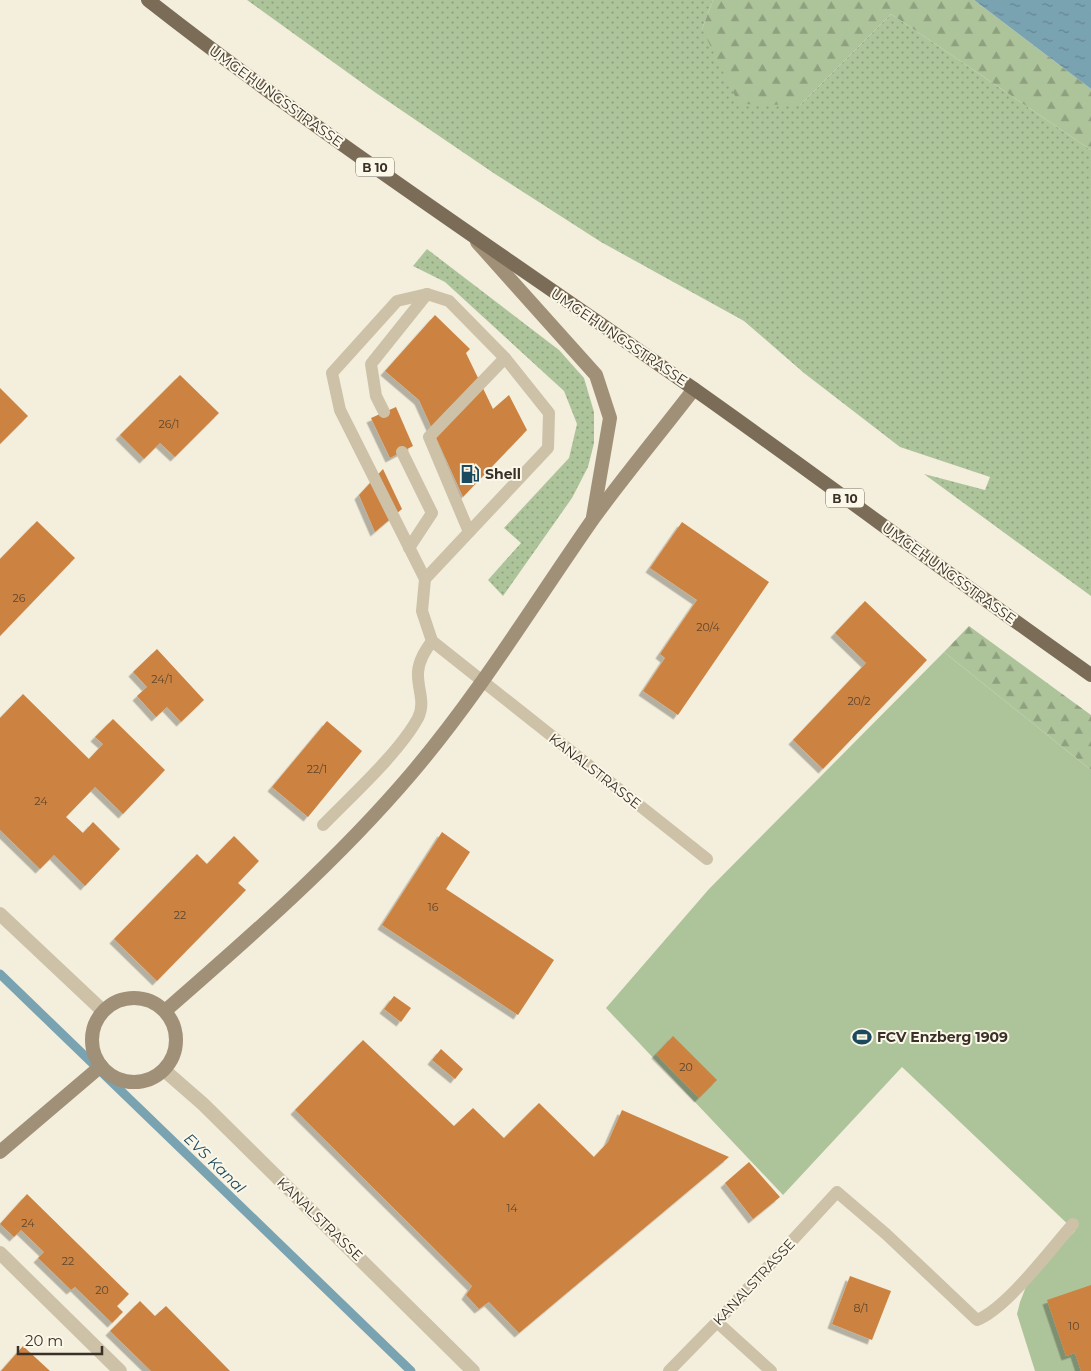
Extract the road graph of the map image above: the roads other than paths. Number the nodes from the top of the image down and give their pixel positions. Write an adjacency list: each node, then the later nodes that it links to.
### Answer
1 (148, 0): 2 (main road, UMGEHUNGSSTRASSE / B 10)
2 (472, 236): 5 (main road, UMGEHUNGSSTRASSE / B 10); 8 (main road)
3 (427, 294): 4 (lane); 6 (lane); 10 (lane)
4 (505, 358): 9 (lane); 9 (lane)
5 (694, 389): 8 (main road); 13 (main road, UMGEHUNGSSTRASSE / B 10)
6 (384, 412)
7 (402, 452): 10 (lane)
8 (593, 520): 14 (main road)
9 (469, 532): 11 (lane)
10 (409, 548): 11 (lane)
11 (425, 579): 12 (lane)
12 (432, 641): 14 (lane, KANALSTRASSE); 15 (lane)
13 (1091, 675)
14 (484, 681): 16 (lane, KANALSTRASSE); 19 (main road)
15 (323, 825)
16 (707, 859)
17 (0, 914): 18 (street)
18 (103, 1011): 19 (main road); 20 (main road)
19 (165, 1011): 21 (main road)
20 (101, 1066): 21 (main road); 22 (main road)
21 (164, 1070): 27 (street, KANALSTRASSE)
22 (0, 1152)
23 (1073, 1224): 25 (lane, KANALSTRASSE)
24 (0, 1253): 26 (street)
25 (717, 1322): 28 (lane, KANALSTRASSE); 29 (lane)
26 (120, 1371)
27 (474, 1371)
28 (669, 1371)
29 (771, 1371)

